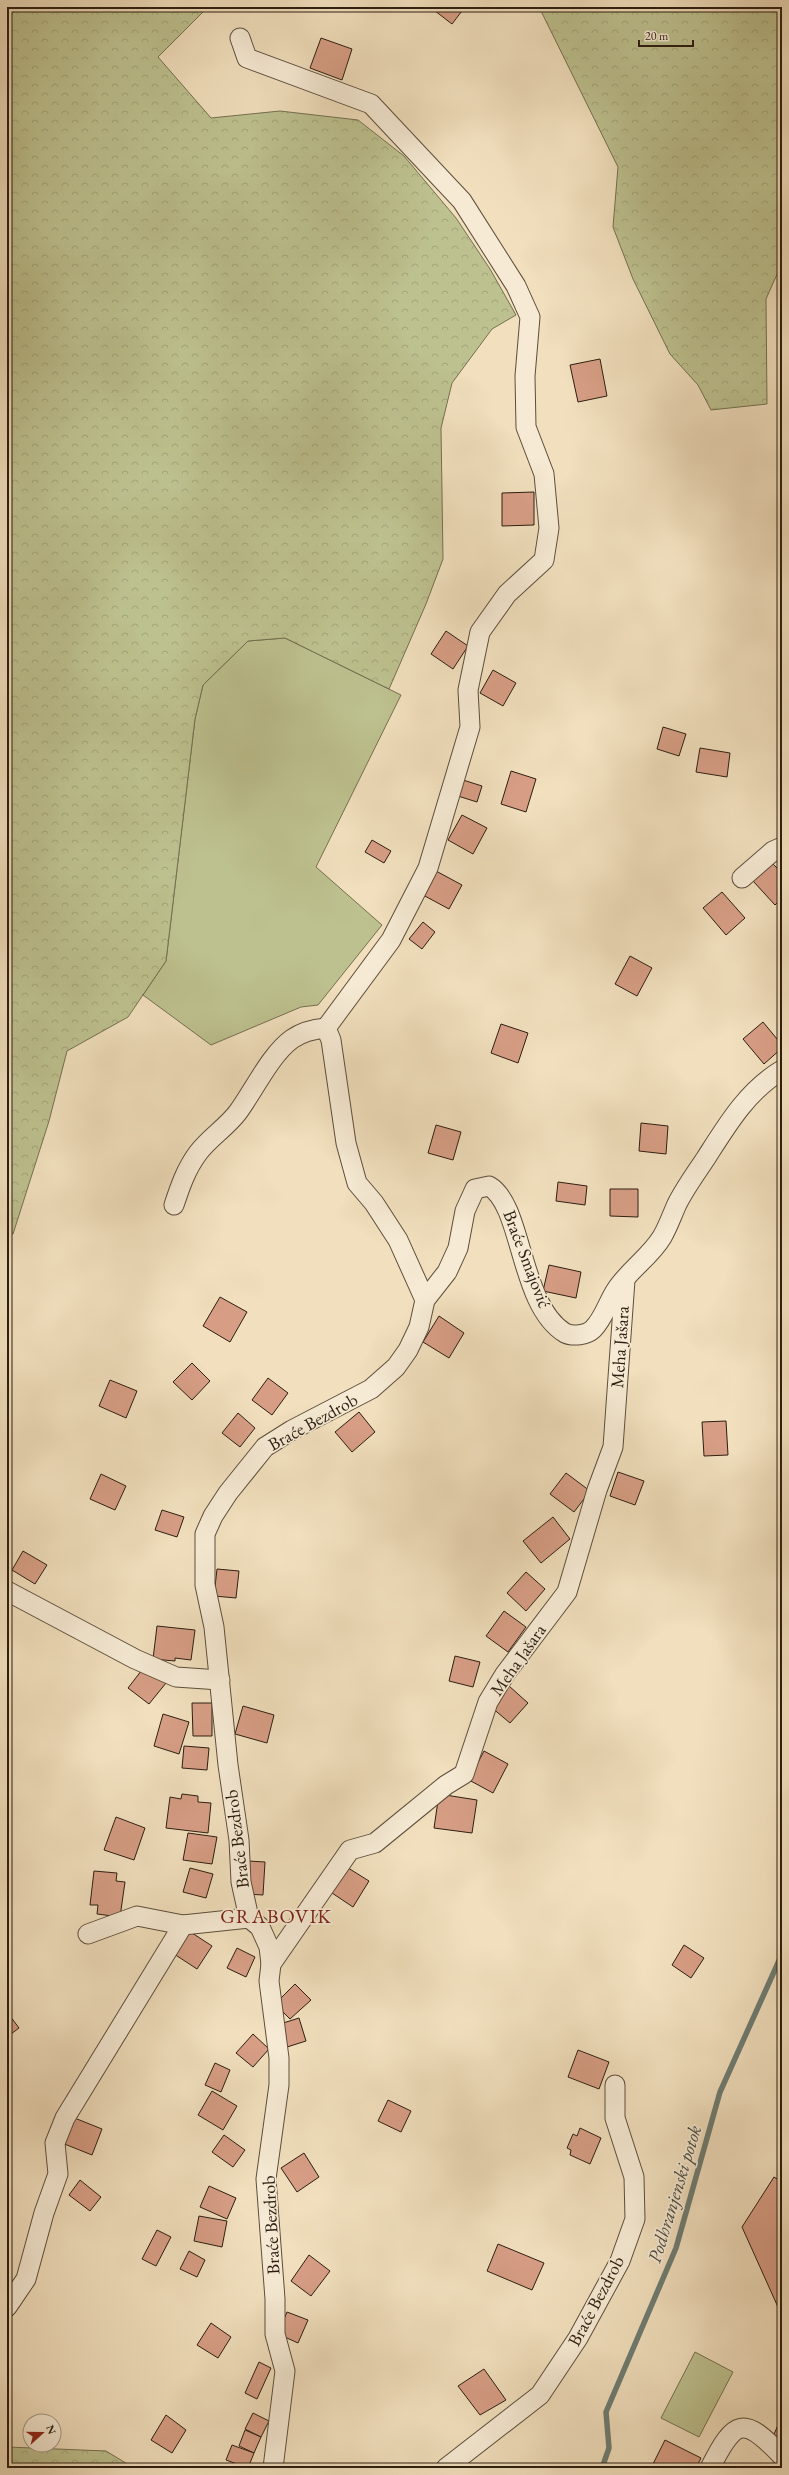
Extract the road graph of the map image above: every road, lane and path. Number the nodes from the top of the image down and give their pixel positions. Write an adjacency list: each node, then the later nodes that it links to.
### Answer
1 (240, 38): 4 (street)
2 (782, 847): 3 (street)
3 (742, 878)
4 (326, 1028): 6 (street); 8 (street)
5 (782, 1070): 7 (street, Braće Smajović)
6 (174, 1206)
7 (625, 1278): 8 (street, Braće Smajović); 14 (street, Meha Jašara)
8 (425, 1300): 10 (street, Braće Bezdrob)
9 (7, 1591): 10 (street)
10 (220, 1680): 11 (street, Braće Bezdrob)
11 (248, 1918): 12 (street); 14 (street, Braće Bezdrob)
12 (183, 1925): 13 (street); 16 (street)
13 (88, 1934)
14 (271, 1964): 18 (street, Braće Bezdrob)
15 (616, 2085): 19 (street, Braće Bezdrob)
16 (7, 2307)
17 (782, 2456): 20 (street)
18 (272, 2468)
19 (446, 2468)
20 (710, 2468)

